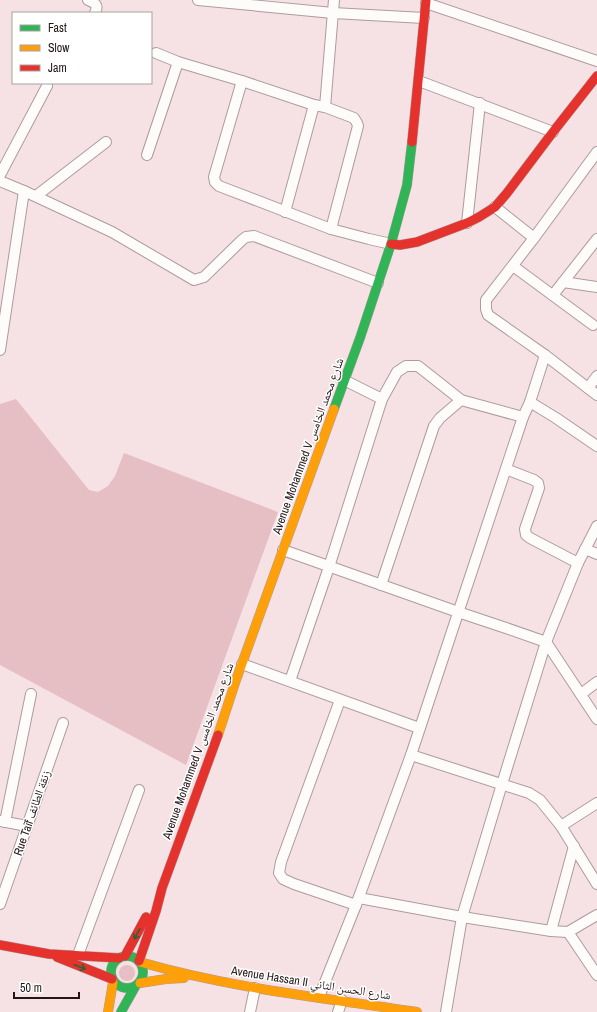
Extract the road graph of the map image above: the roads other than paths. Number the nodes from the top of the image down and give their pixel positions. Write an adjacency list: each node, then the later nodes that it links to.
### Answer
1 (88, 0): 6 (street)
2 (198, 0): 5 (street)
3 (334, 0): 7 (street)
4 (426, 1): 8 (main road, Avenue Mohammed V شارع محمد الخامس); 10 (street)
5 (253, 3): 7 (street)
6 (95, 12)
7 (333, 13): 8 (street); 18 (street)
8 (424, 18): 14 (main road, Avenue Mohammed V شارع محمد الخامس)
9 (156, 53): 11 (street)
10 (597, 61)
11 (178, 62): 13 (street); 22 (street)
12 (597, 76): 19 (main road)
13 (242, 81): 17 (street); 28 (street)
14 (419, 81): 16 (street); 33 (main road, Avenue Mohammed V شارع محمد الخامس)
15 (47, 86): 23 (street)
16 (480, 103): 19 (street); 29 (street)
17 (314, 105): 18 (street); 28 (street)
18 (325, 107): 30 (street)
19 (553, 132): 27 (main road)
20 (106, 142): 26 (street)
21 (597, 152): 31 (street)
22 (147, 155)
23 (0, 175)
24 (0, 181): 25 (street)
25 (24, 190): 26 (street); 40 (street)
26 (36, 196): 36 (street)
27 (495, 207): 29 (main road); 31 (street)
28 (285, 212): 30 (street)
29 (468, 223): 33 (main road)
30 (332, 229): 33 (street)
31 (534, 238): 34 (street)
32 (597, 239): 35 (street)
33 (391, 244): 36 (main road, Avenue Mohammed V شارع محمد الخامس)
34 (513, 266): 38 (street); 41 (street)
35 (563, 282): 37 (street); 38 (street)
36 (378, 283): 43 (main road, Avenue Mohammed V شارع محمد الخامس)
37 (597, 287)
38 (553, 295): 39 (street)
39 (593, 325)
40 (0, 350)
41 (545, 355): 44 (street); 48 (street)
42 (597, 376): 44 (street)
43 (344, 380): 46 (street); 54 (main road, Avenue Mohammed V شارع محمد الخامس)
44 (588, 388): 45 (street)
45 (597, 395)
46 (382, 399): 47 (street); 57 (street)
47 (460, 400): 49 (street); 58 (street)
48 (530, 402): 49 (street); 50 (street)
49 (523, 417): 51 (street)
50 (597, 446)
51 (506, 468): 56 (street); 59 (street)
52 (597, 526): 53 (street)
53 (585, 549): 55 (street); 56 (street)
54 (283, 550): 57 (street); 61 (main road, Avenue Mohammed V شارع محمد الخامس)
55 (597, 554)
56 (578, 563): 60 (street)
57 (329, 567): 58 (street); 62 (street)
58 (381, 585): 59 (street)
59 (458, 612): 60 (street); 69 (street)
60 (546, 642): 65 (street); 71 (street)
61 (242, 664): 62 (street); 79 (main road, Avenue Mohammed V شارع محمد الخامس)
62 (290, 681): 66 (street)
63 (597, 682): 65 (street)
64 (31, 694): 74 (street)
65 (581, 694): 67 (street)
66 (340, 700): 69 (street); 80 (street)
67 (597, 719)
68 (63, 723): 75 (street, Rue Taïf زنقة الطائف)
69 (419, 728): 70 (street)
70 (411, 754): 71 (street); 80 (street)
71 (502, 784): 76 (street); 83 (street)
72 (139, 790): 88 (street)
73 (597, 803): 76 (street)
74 (3, 821): 75 (street)
75 (27, 826): 81 (street, Rue Taïf زنقة الطائف)
76 (561, 826): 77 (street)
77 (574, 846): 78 (street); 84 (street)
78 (597, 884)
79 (162, 888): 89 (main road, one-way to 89); 90 (main road)
80 (358, 901): 83 (street); 96 (street)
81 (0, 904)
82 (597, 915): 85 (street)
83 (462, 917): 84 (street); 103 (street)
84 (551, 931): 85 (street)
85 (568, 932): 91 (street)
86 (0, 945): 87 (main road)
87 (48, 954): 88 (main road); 93 (main road, one-way to 93)
88 (78, 954): 89 (main road)
89 (122, 957): 90 (main road); 93 (main road)
90 (139, 962): 92 (main road, Avenue Hassan II شارع الحسن الثاني); 94 (main road)
91 (597, 975)
92 (201, 978): 94 (main road, Avenue Hassan II شارع الحسن الثاني); 95 (main road, Avenue Hassan II شارع الحسن الثاني)
93 (113, 981): 94 (main road); 98 (main road)
94 (137, 985): 99 (main road)
95 (255, 988): 96 (main road, Avenue Hassan II شارع الحسن الثاني); 100 (street)
96 (319, 997): 97 (main road, Avenue Hassan II شارع الحسن الثاني)
97 (342, 1000): 101 (street); 102 (main road, Avenue Hassan II شارع الحسن الثاني)
98 (108, 1012)
99 (121, 1012)
100 (250, 1012)
101 (338, 1012)
102 (417, 1012)
103 (446, 1012)

